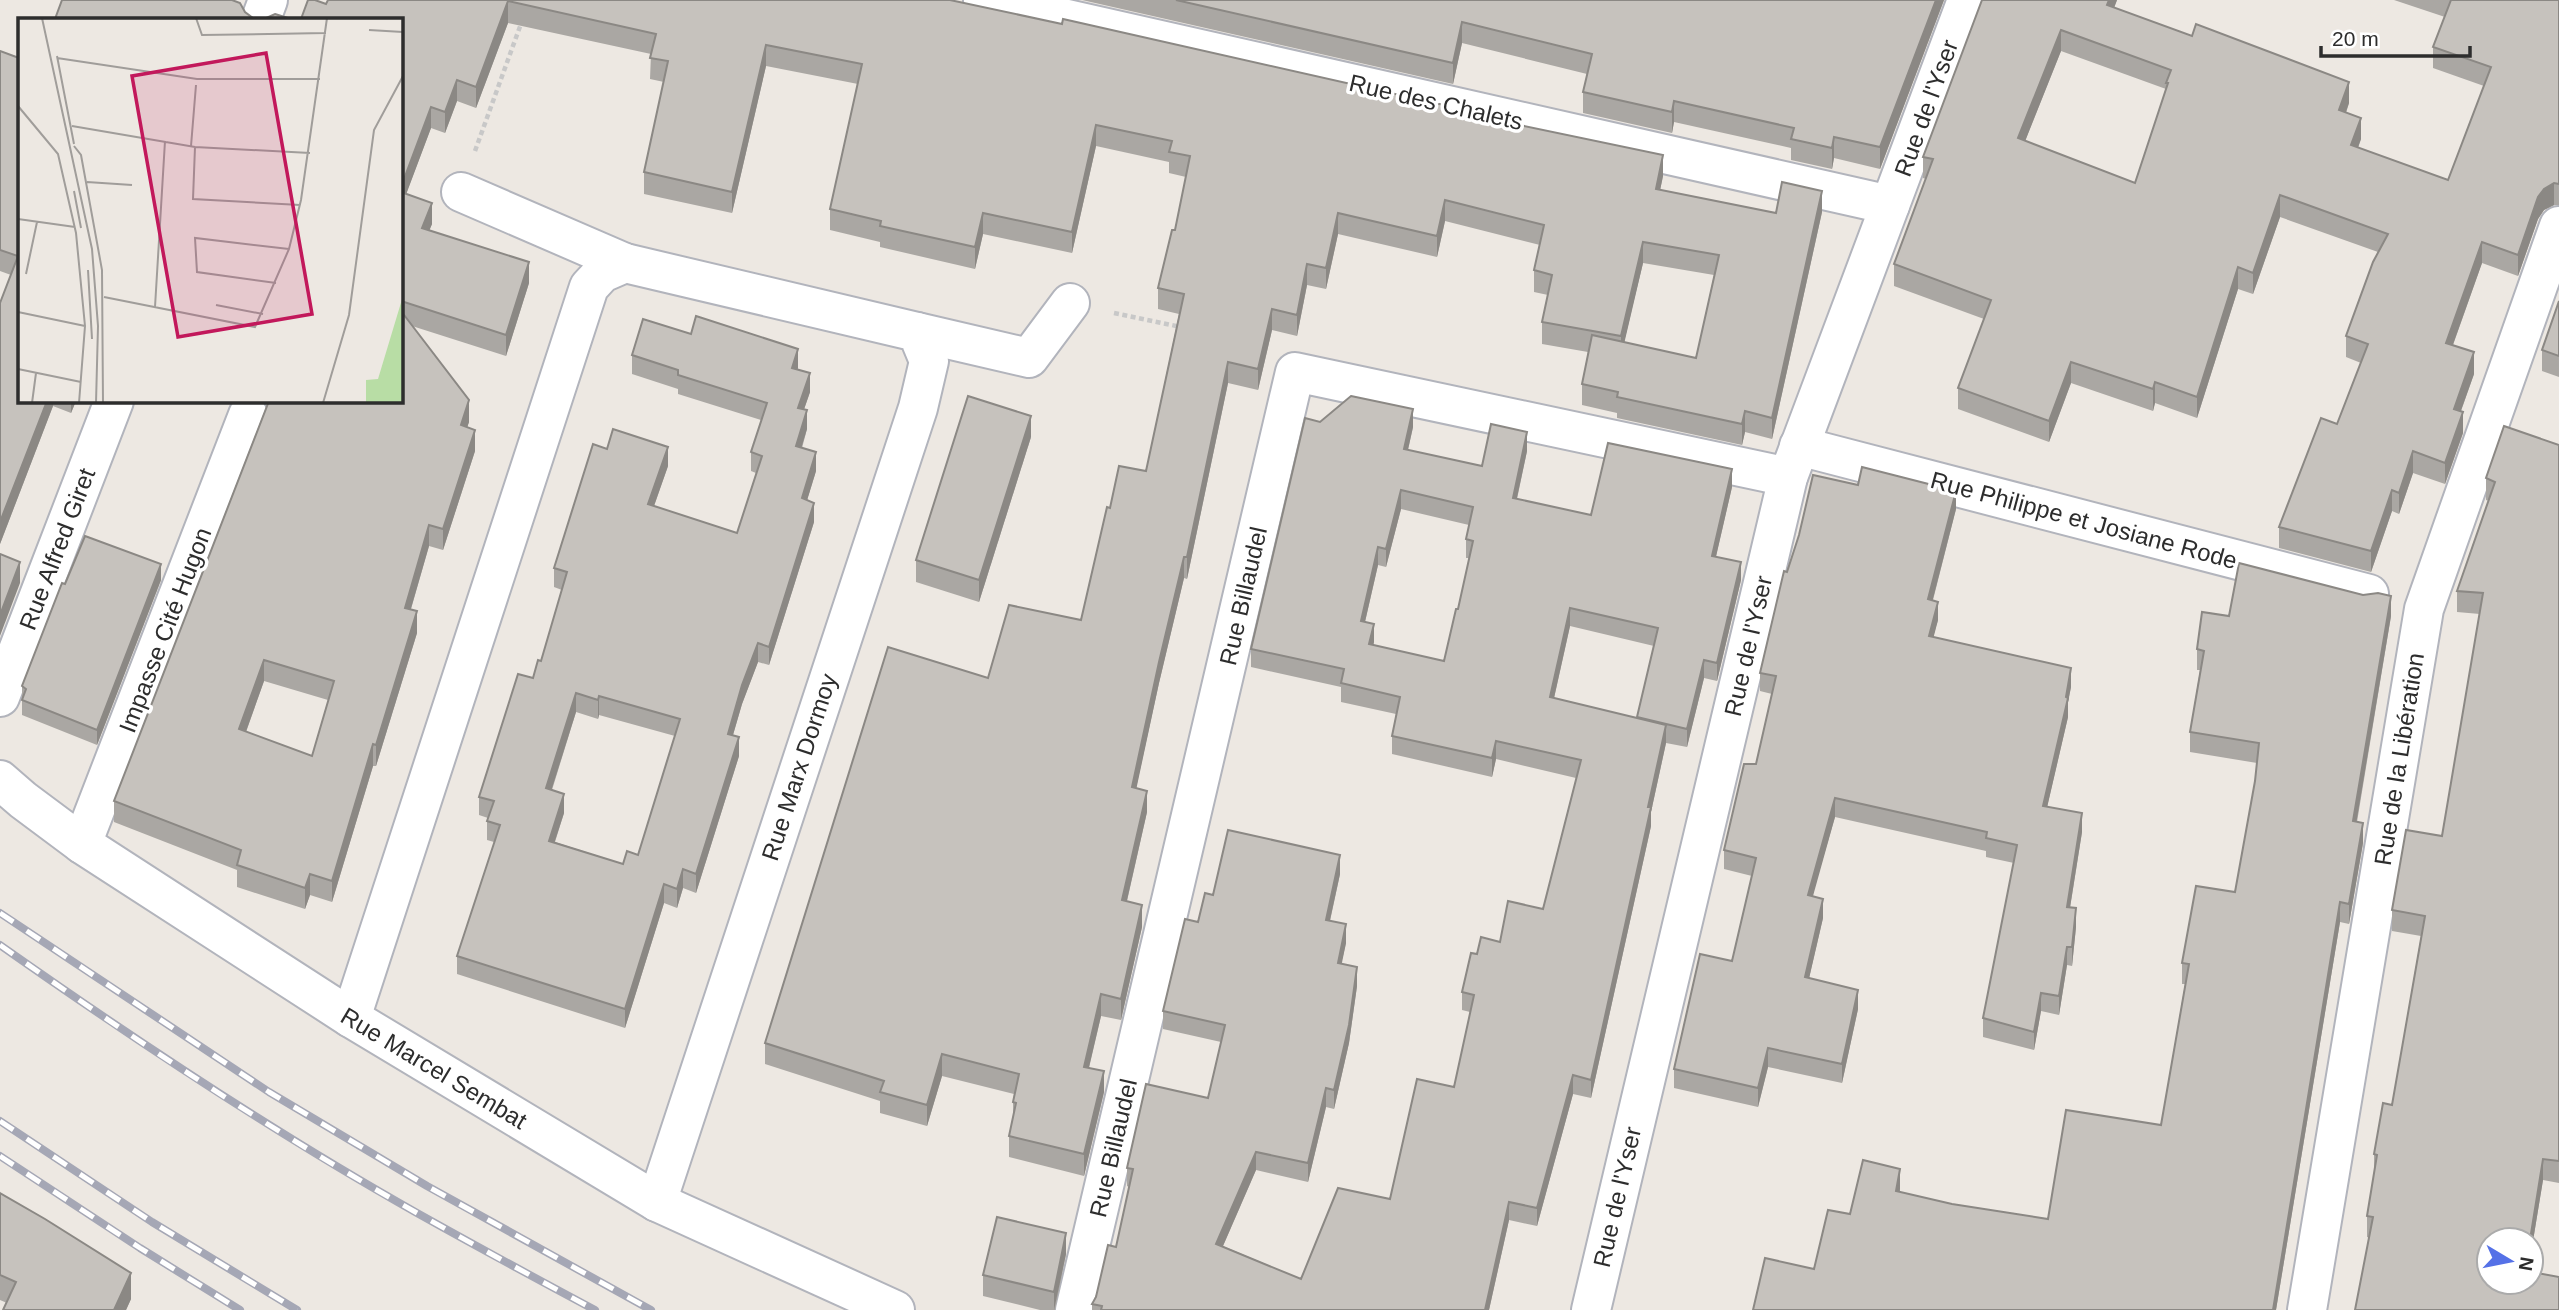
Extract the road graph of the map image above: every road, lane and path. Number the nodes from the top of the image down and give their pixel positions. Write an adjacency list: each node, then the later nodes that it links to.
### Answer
1 (268, 0): 5 (street)
2 (983, 0): 7 (street, Rue des Chalets)
3 (1966, 0): 7 (street, Rue de l'Yser)
4 (525, 13): 6 (path)
5 (261, 18)
6 (461, 192): 9 (street)
7 (1890, 205): 15 (street, Rue de l'Yser)
8 (2559, 226): 25 (street, Rue de la Libération)
9 (625, 263): 12 (street); 20 (street)
10 (1070, 303): 11 (path); 12 (street)
11 (1192, 330)
12 (917, 332): 21 (street, Rue Marx Dormoy)
13 (114, 402): 17 (street, Rue Alfred Giret)
14 (248, 415): 19 (street, Impasse Cité Hugon)
15 (1793, 461): 16 (street, Rue Philippe et Josiane Rode); 23 (street, Rue Billaudel); 24 (street, Rue de l'Yser)
16 (2369, 594)
17 (0, 697)
18 (0, 780): 19 (street, Rue Marcel Sembat)
19 (82, 844): 20 (street, Rue Marcel Sembat)
20 (351, 1018): 21 (street, Rue Marcel Sembat)
21 (657, 1202): 22 (street, Rue Marcel Sembat)
22 (895, 1310)
23 (1075, 1310)
24 (1591, 1310)
25 (2306, 1310)

